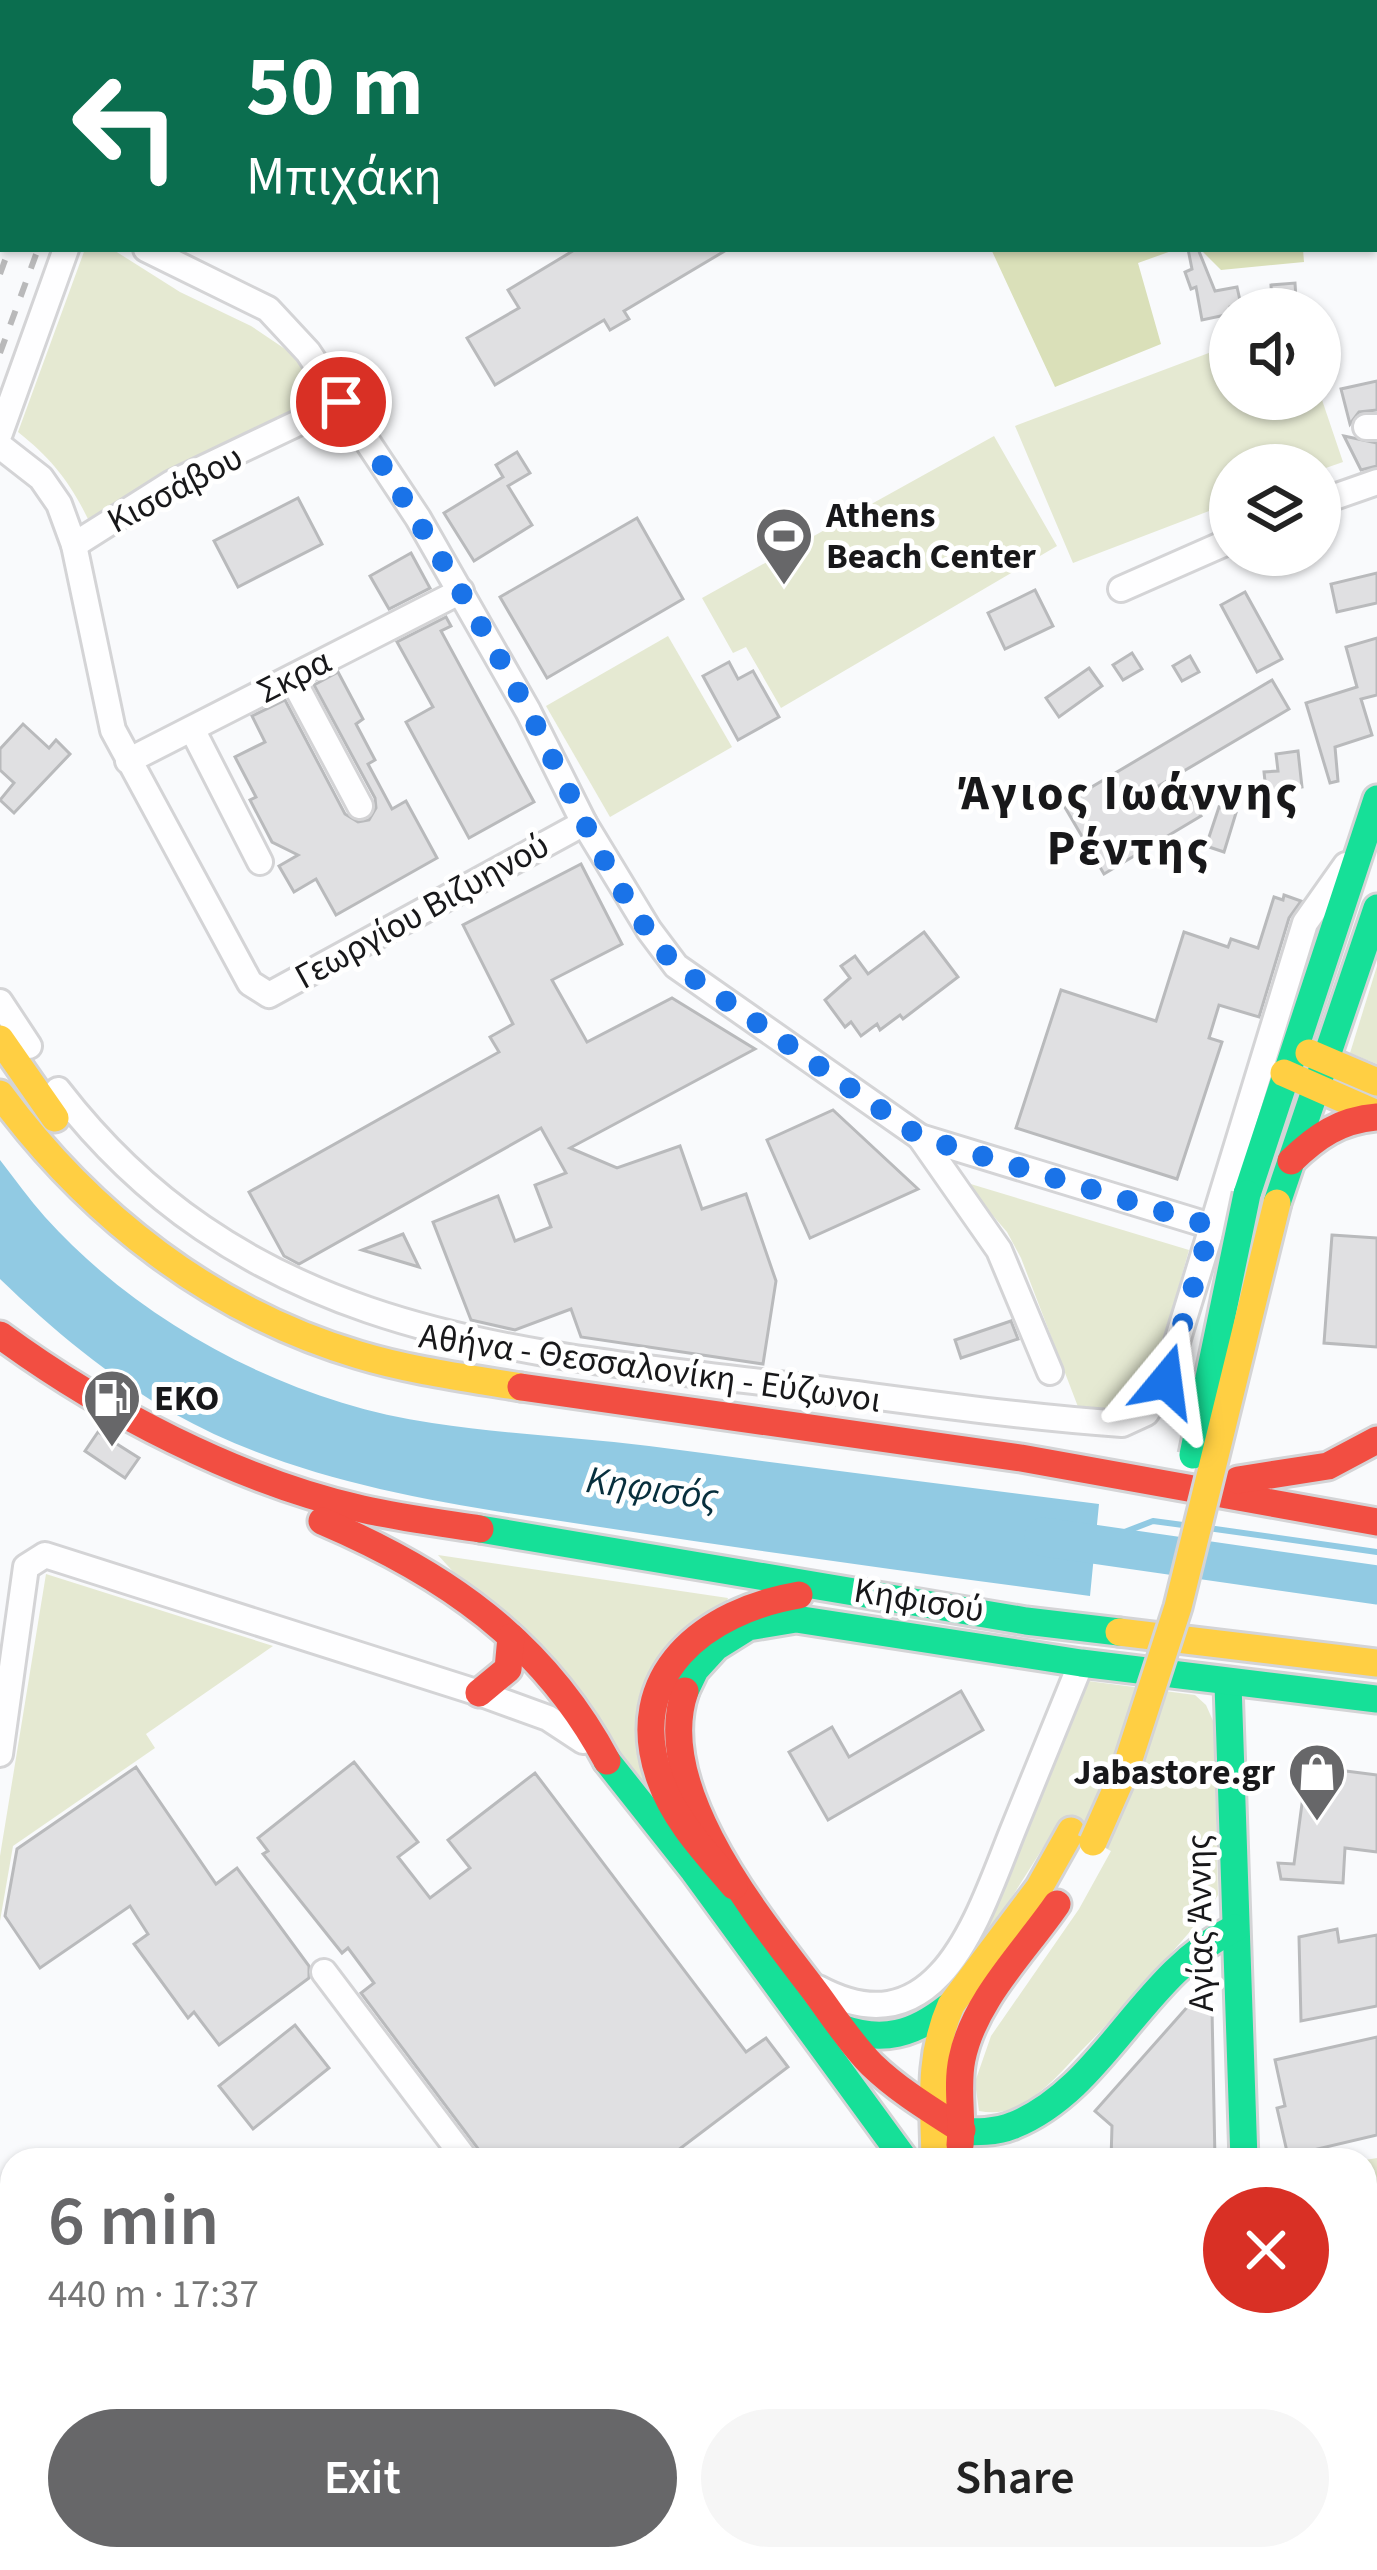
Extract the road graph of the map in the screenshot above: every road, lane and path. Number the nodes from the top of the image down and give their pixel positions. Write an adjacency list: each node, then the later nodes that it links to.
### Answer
1 (65, 252): 4 (street)
2 (152, 252): 3 (street)
3 (341, 402): 8 (street, Κισσάβου); 11 (street)
4 (0, 433)
5 (0, 446): 8 (street)
6 (1377, 482): 7 (street)
7 (1341, 495)
8 (74, 545): 14 (street)
9 (1209, 550): 10 (street)
10 (1121, 589)
11 (460, 591): 12 (street, Σκρα); 17 (street)
12 (292, 678): 13 (street, Σκρα); 16 (street)
13 (192, 729): 14 (street, Σκρα); 19 (street)
14 (128, 761): 17 (street, Γεωργίου Βιζυηνού)
15 (1377, 799): 18 (main road)
16 (359, 806)
17 (584, 823): 28 (street)
18 (1360, 850): 23 (main road); 30 (street)
19 (260, 862)
20 (1377, 908): 24 (main road)
21 (0, 1002): 30 (street)
22 (0, 1039): 31 (main road)
23 (1288, 1059): 24 (main road); 47 (main road, bridge)
24 (1322, 1073): 25 (main road); 27 (main road); 29 (main road)
25 (1377, 1082)
26 (0, 1094): 31 (main road, Αθήνα - Θεσσαλονίκη - Εύζωνοι)
27 (1377, 1116): 29 (main road)
28 (920, 1137): 30 (street); 33 (street)
29 (1292, 1161): 47 (main road, bridge)
30 (1211, 1226)
31 (153, 1250): 36 (main road, Αθήνα - Θεσσαλονίκη - Εύζωνοι)
32 (0, 1335): 35 (main road)
33 (1050, 1372)
34 (1377, 1440): 36 (main road)
35 (202, 1452): 38 (main road); 39 (main road)
36 (1194, 1485): 37 (main road, Αθήνα - Θεσσαλονίκη - Εύζωνοι)
37 (1377, 1522)
38 (844, 1592): 40 (main road); 48 (main road)
39 (511, 1636): 43 (main road); 46 (main road)
40 (1377, 1663)
41 (1081, 1664): 42 (main road, Κηφισού); 48 (main road, Κηφισού); 51 (street)
42 (1228, 1684): 44 (main road, Κηφισού); 49 (main road, Αγίας Άννης)
43 (479, 1693): 45 (street); 46 (street)
44 (1377, 1700)
45 (0, 1754)
46 (607, 1761): 54 (main road)
47 (1082, 1836): 52 (main road); 55 (main road)
48 (734, 1886): 51 (main road)
49 (1235, 1928): 55 (main road); 60 (main road, Αγίας Άννης)
50 (324, 1972): 56 (street)
51 (804, 1981): 53 (main road)
52 (951, 2005): 53 (main road); 55 (main road)
53 (841, 2028): 55 (main road)
54 (872, 2112): 55 (main road); 57 (main road)
55 (943, 2124): 58 (main road); 59 (main road)
56 (457, 2148)
57 (897, 2148)
58 (938, 2148)
59 (953, 2148)
60 (1244, 2148)

